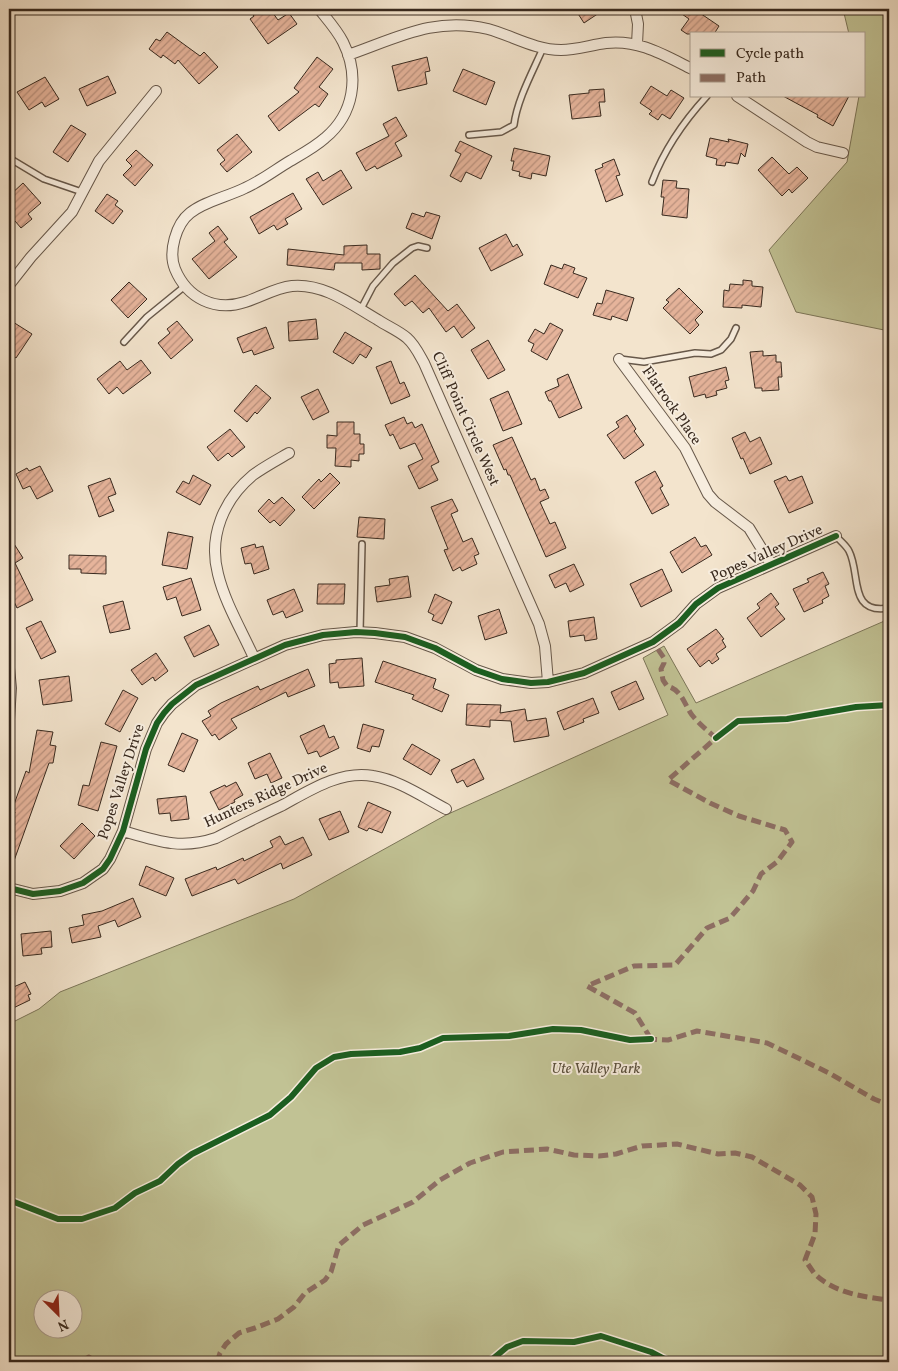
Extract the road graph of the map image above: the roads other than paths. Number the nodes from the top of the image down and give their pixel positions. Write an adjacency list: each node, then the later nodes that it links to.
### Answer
1 (319, 9): 5 (street, Cliff Point Circle West)
2 (635, 9): 3 (street)
3 (637, 44): 4 (street); 6 (street)
4 (543, 48): 5 (street); 10 (lane)
5 (348, 55): 17 (street, Cliff Point Circle West)
6 (690, 68)
7 (156, 91): 14 (street)
8 (705, 98): 13 (lane)
9 (740, 98): 11 (street)
10 (469, 135)
11 (843, 153)
12 (9, 158): 14 (lane)
13 (652, 182)
14 (82, 193): 16 (street)
15 (427, 248): 18 (lane)
16 (9, 285)
17 (185, 286): 18 (street, Cliff Point Circle West); 20 (lane)
18 (360, 310): 30 (street, Cliff Point Circle West)
19 (736, 328): 21 (lane)
20 (124, 342)
21 (619, 359): 25 (street, Flatrock Place)
22 (288, 453): 28 (street)
23 (836, 536): 25 (street, Popes Valley Drive); 26 (lane)
24 (362, 544): 27 (lane)
25 (771, 564): 30 (street, Popes Valley Drive)
26 (889, 608)
27 (360, 632): 28 (street, Popes Valley Drive); 30 (street, Popes Valley Drive)
28 (254, 658): 33 (street, Popes Valley Drive)
29 (9, 668): 31 (street)
30 (548, 682)
31 (9, 719)
32 (446, 809): 33 (street, Hunters Ridge Drive)
33 (123, 832): 34 (street, Popes Valley Drive)
34 (9, 888)

